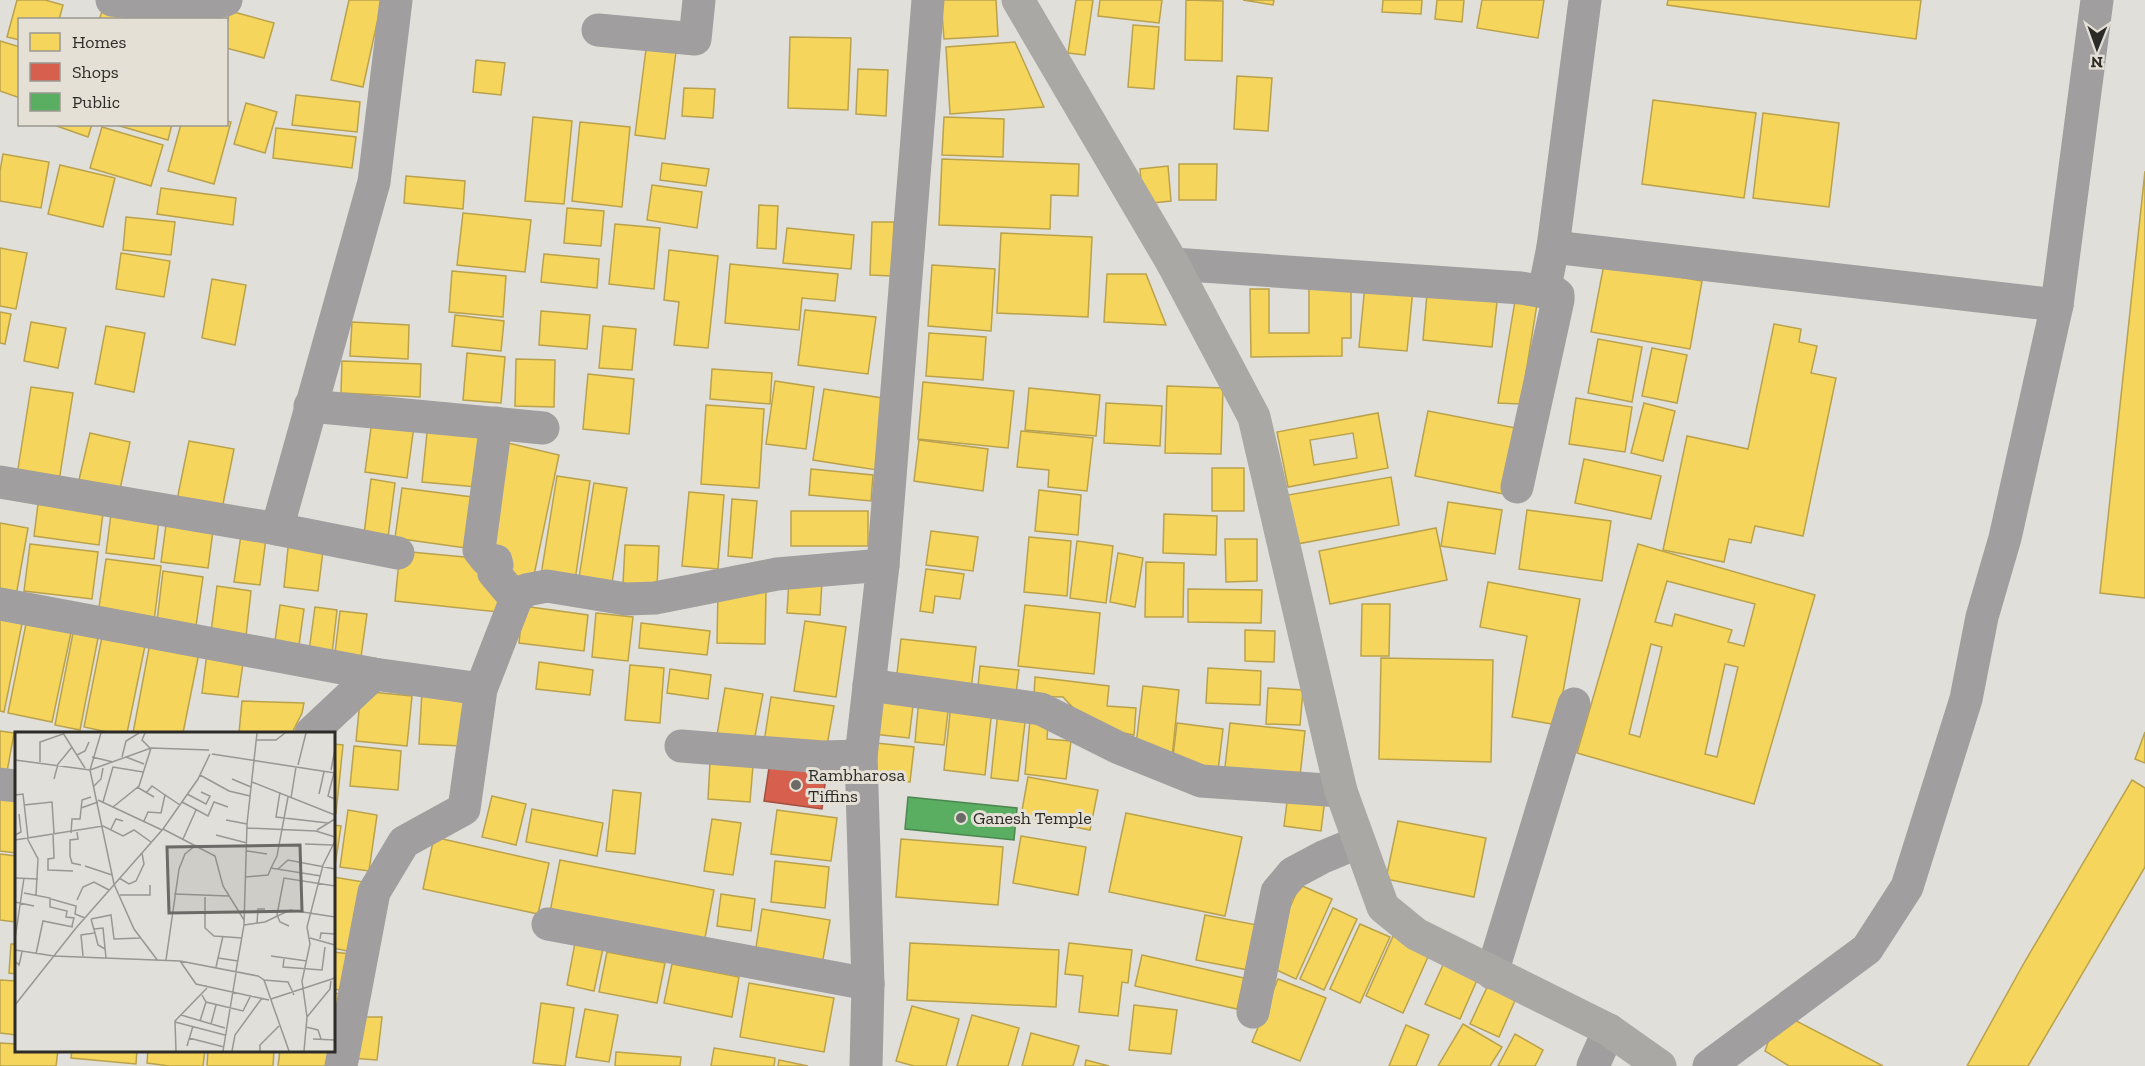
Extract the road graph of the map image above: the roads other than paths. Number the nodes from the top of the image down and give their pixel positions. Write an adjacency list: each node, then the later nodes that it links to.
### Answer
1 (112, 0): 2 (street)
2 (226, 0)
3 (396, 0): 14 (street)
4 (699, 0): 9 (street)
5 (928, 0): 21 (street)
6 (1018, 0): 11 (street)
7 (1585, 0): 10 (street)
8 (2097, 0): 13 (street)
9 (598, 30)
10 (1553, 247): 12 (street); 13 (street)
11 (1173, 264): 12 (street); 33 (street)
12 (1544, 292): 18 (street)
13 (2057, 304): 44 (street)
14 (310, 406): 15 (street); 19 (street)
15 (496, 423): 16 (street); 22 (street)
16 (543, 428)
17 (0, 482): 19 (street)
18 (1517, 487)
19 (277, 529): 20 (street)
20 (398, 553)
21 (883, 565): 22 (street); 25 (street)
22 (516, 599): 26 (street)
23 (0, 604): 24 (street)
24 (374, 674): 26 (street); 28 (street)
25 (869, 685): 30 (street); 33 (street)
26 (481, 689): 40 (street)
27 (1574, 705): 36 (street)
28 (312, 732)
29 (681, 747): 30 (street)
30 (861, 756): 37 (street)
31 (0, 784): 32 (street)
32 (15, 786)
33 (1341, 790): 34 (street)
34 (1359, 842): 36 (street); 38 (street)
35 (548, 924): 37 (street)
36 (1492, 973): 39 (street)
37 (868, 984): 41 (street)
38 (1253, 1012)
39 (1609, 1030): 42 (street); 43 (street)
40 (341, 1066)
41 (866, 1066)
42 (1593, 1066)
43 (1660, 1066)
44 (1709, 1066)

